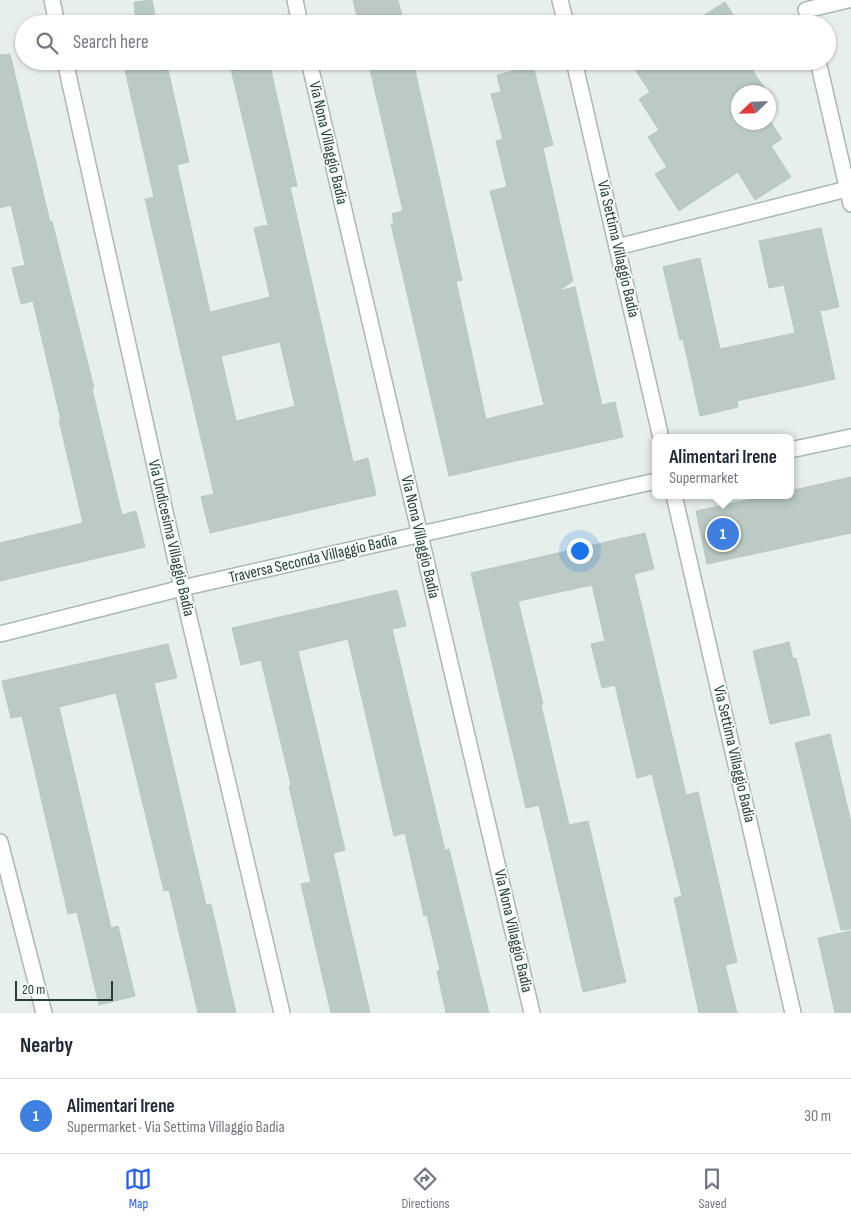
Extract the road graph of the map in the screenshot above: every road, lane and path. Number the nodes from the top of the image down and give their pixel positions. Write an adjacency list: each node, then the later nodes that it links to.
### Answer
1 (52, 0): 6 (street)
2 (295, 0): 7 (street)
3 (560, 0): 8 (street)
4 (848, 0): 5 (street)
5 (806, 11)
6 (55, 15)
7 (298, 15)
8 (564, 15)
9 (68, 70): 22 (street, Via Undicesima Villaggio Badia)
10 (311, 70): 21 (street, Via Nona Villaggio Badia)
11 (576, 70): 15 (street, Via Settima Villaggio Badia)
12 (820, 70): 13 (street)
13 (847, 189): 14 (street); 15 (street)
14 (851, 204)
15 (617, 247): 16 (street, Via Settima Villaggio Badia)
16 (660, 434)
17 (851, 437): 18 (street)
18 (794, 449)
19 (652, 482): 21 (street, Traversa Seconda Villaggio Badia)
20 (675, 499): 28 (street, Via Settima Villaggio Badia)
21 (420, 534): 22 (street, Traversa Seconda Villaggio Badia); 27 (street, Via Nona Villaggio Badia)
22 (182, 588): 23 (street, Traversa Seconda Villaggio Badia); 26 (street, Via Undicesima Villaggio Badia)
23 (0, 634)
24 (0, 842): 25 (street)
25 (44, 1013)
26 (282, 1013)
27 (532, 1013)
28 (793, 1013)

